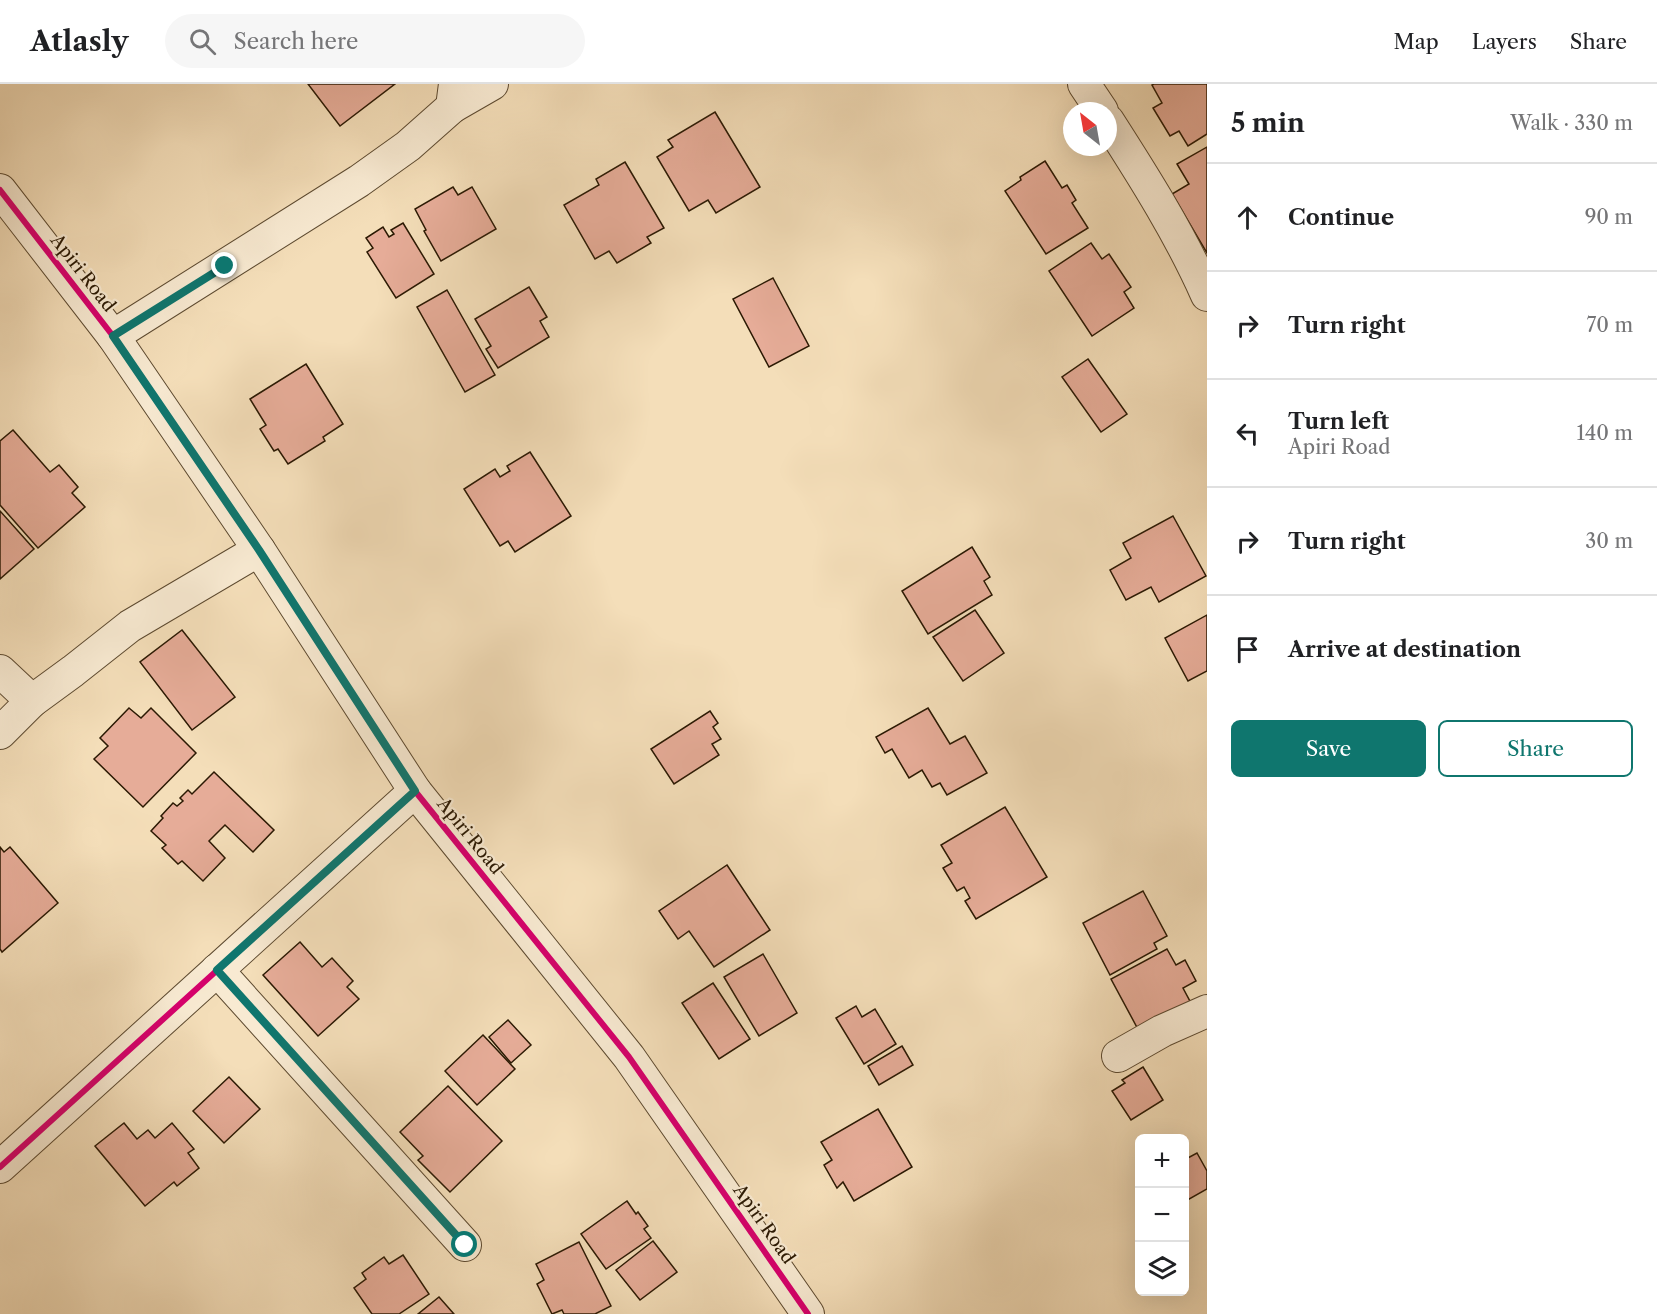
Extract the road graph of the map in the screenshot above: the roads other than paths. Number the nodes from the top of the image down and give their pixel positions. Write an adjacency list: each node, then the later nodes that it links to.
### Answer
1 (492, 84): 3 (street)
2 (1084, 84): 4 (street)
3 (454, 96): 8 (street)
4 (1096, 102)
5 (1117, 135): 7 (street)
6 (0, 190): 8 (street, Apiri Road)
7 (1207, 295)
8 (113, 336): 9 (street, Apiri Road)
9 (259, 550): 11 (street); 13 (street, Apiri Road)
10 (0, 671): 11 (street)
11 (32, 701): 12 (street)
12 (0, 733)
13 (415, 791): 14 (street); 19 (street, Apiri Road)
14 (217, 970): 17 (street); 18 (street)
15 (1207, 1011): 16 (street)
16 (1118, 1056)
17 (0, 1167)
18 (465, 1245)
19 (808, 1314)

